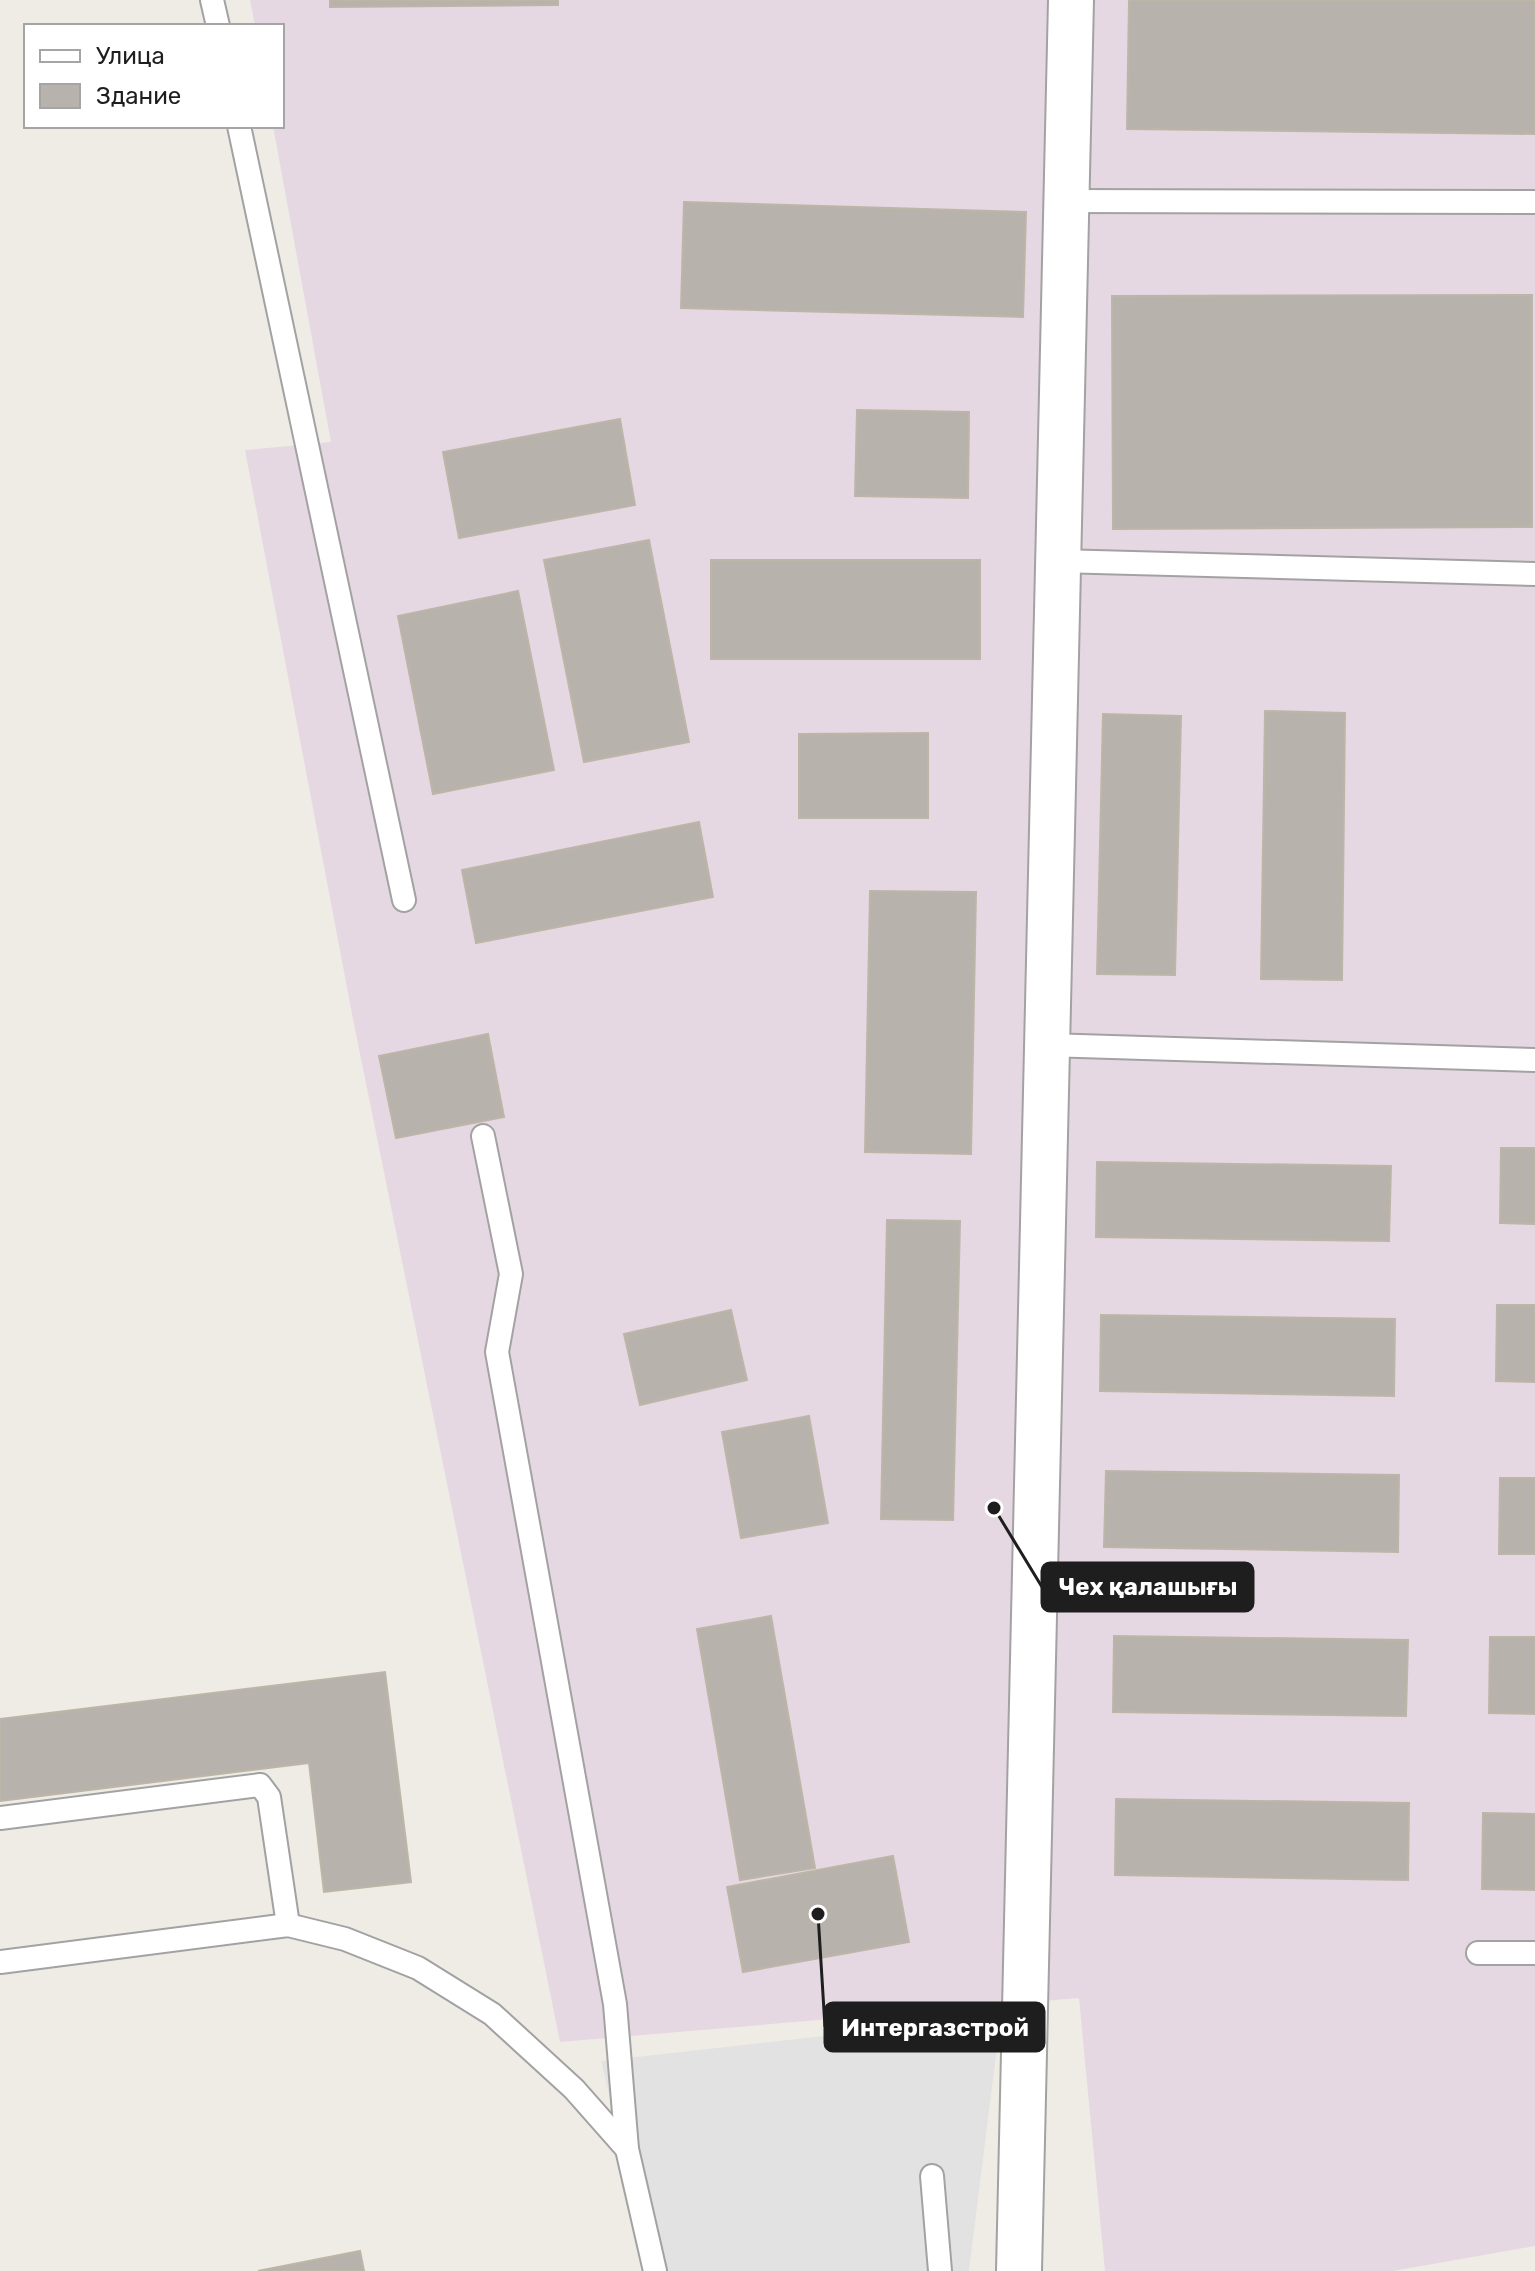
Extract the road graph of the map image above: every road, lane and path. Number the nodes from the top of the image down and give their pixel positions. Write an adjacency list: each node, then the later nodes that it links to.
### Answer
1 (212, 0): 3 (lane)
2 (1071, 0): 5 (street)
3 (218, 24)
4 (239, 128): 9 (lane)
5 (1065, 201): 6 (lane); 7 (street)
6 (1535, 202)
7 (1058, 561): 8 (lane); 10 (street)
8 (1535, 574)
9 (404, 900)
10 (1047, 1045): 11 (lane); 22 (street)
11 (1535, 1060)
12 (483, 1136): 18 (lane)
13 (0, 1818): 14 (lane)
14 (288, 1925): 17 (lane); 18 (lane)
15 (1478, 1953): 16 (lane)
16 (1535, 1953)
17 (0, 1962)
18 (627, 2149): 20 (lane)
19 (932, 2176): 21 (lane)
20 (655, 2271)
21 (940, 2271)
22 (1019, 2271)

